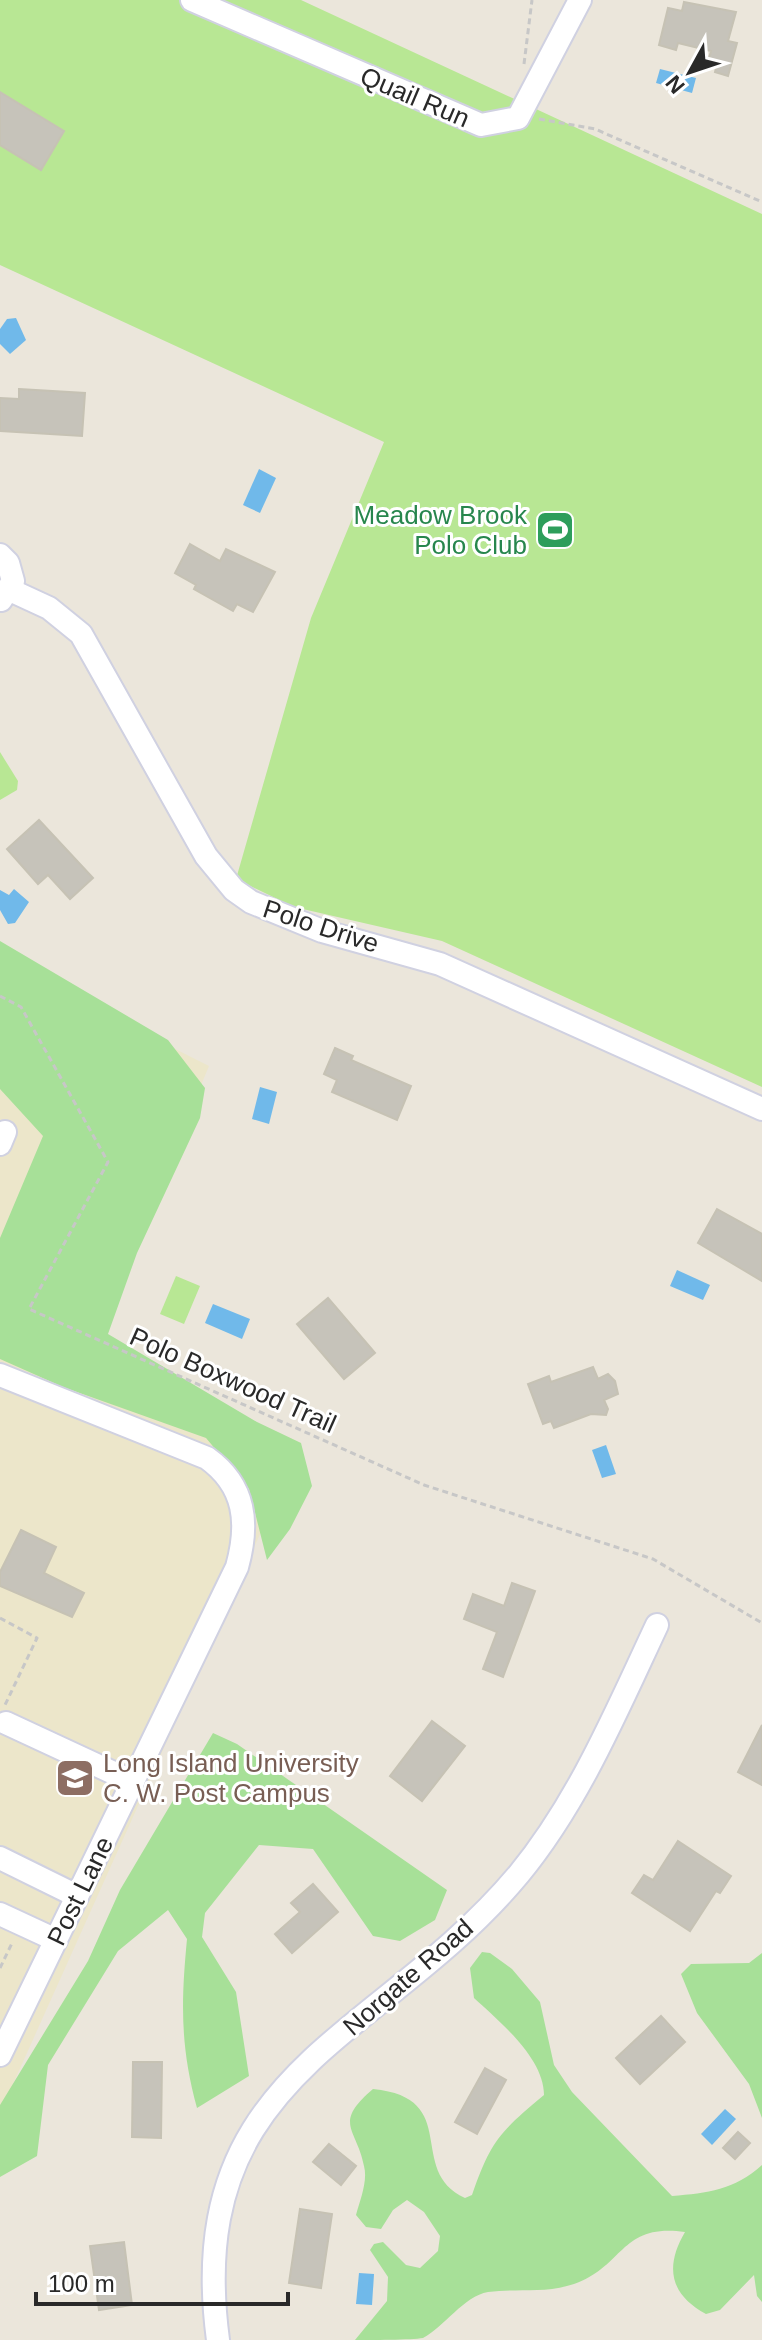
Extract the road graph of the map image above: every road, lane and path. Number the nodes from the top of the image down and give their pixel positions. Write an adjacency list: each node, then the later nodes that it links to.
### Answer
1 (192, 0): 5 (street, Quail Run)
2 (532, 0): 4 (path)
3 (580, 0): 5 (street)
4 (523, 74)
5 (518, 118): 6 (path)
6 (762, 202)
7 (0, 555): 8 (street, Polo Drive)
8 (5, 595): 10 (street, Polo Drive)
9 (0, 996): 13 (path, Polo Boxwood Trail)
10 (762, 1109)
11 (0, 1375): 16 (street, Post Lane)
12 (0, 1618): 15 (path)
13 (762, 1623)
14 (657, 1625): 24 (street, Norgate Road)
15 (3, 1719): 16 (street)
16 (133, 1782): 18 (street, Post Lane)
17 (0, 1858): 18 (street)
18 (77, 1896): 21 (street, Post Lane)
19 (0, 1914): 21 (street)
20 (16, 1934): 22 (path)
21 (56, 1940): 23 (street, Post Lane)
22 (0, 1968)
23 (0, 2055)
24 (218, 2340)

